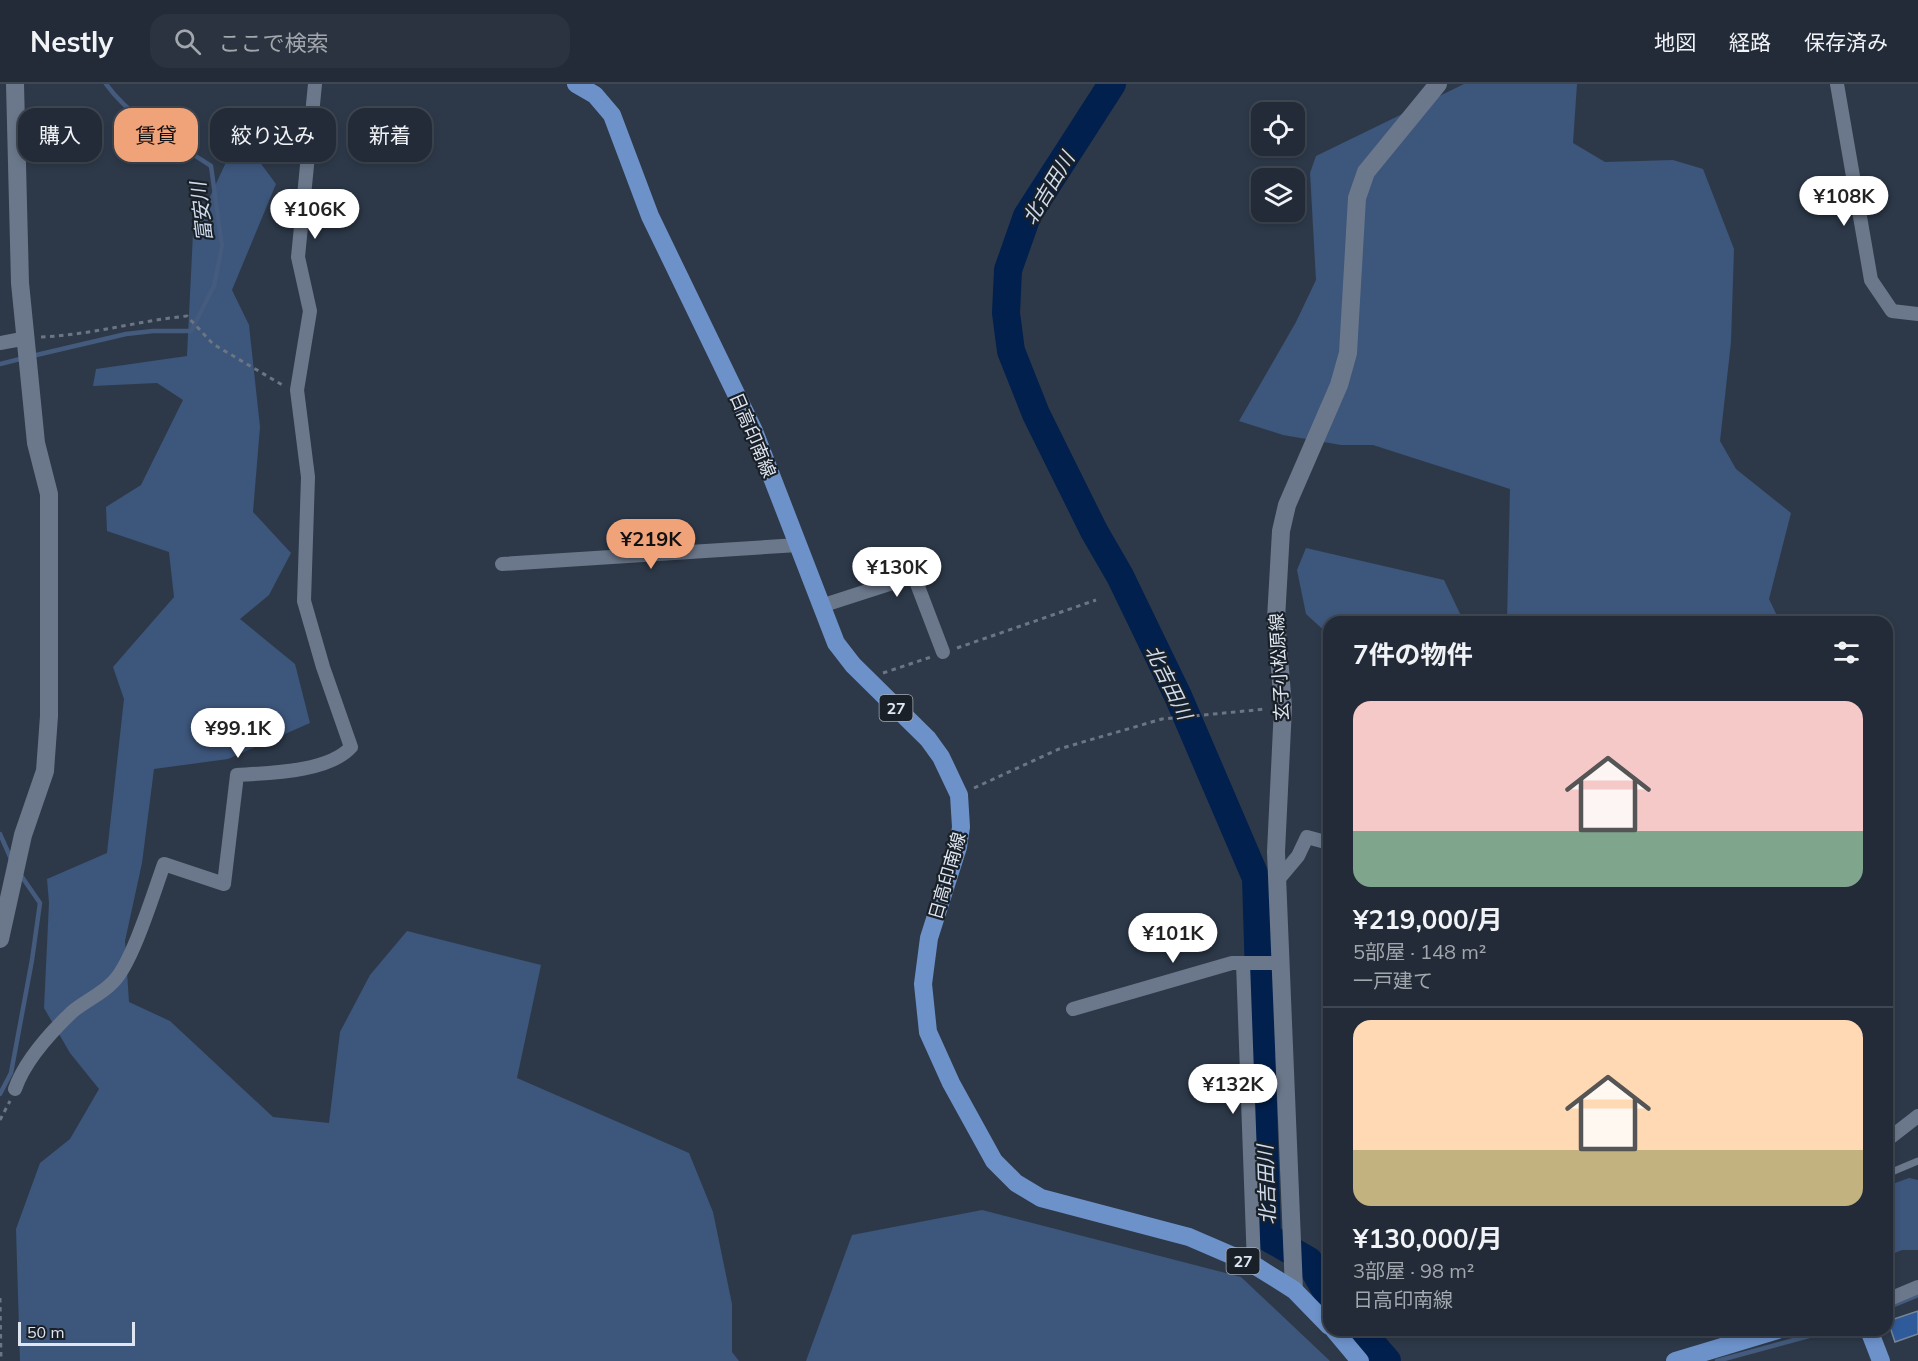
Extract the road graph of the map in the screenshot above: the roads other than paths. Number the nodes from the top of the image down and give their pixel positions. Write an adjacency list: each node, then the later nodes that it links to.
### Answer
1 (15, 84): 7 (main road)
2 (315, 84): 19 (street)
3 (576, 84): 9 (main road, 日高印南線 / 27)
4 (1438, 84): 14 (main road, 玄子小松原線)
5 (1837, 84): 6 (street)
6 (1918, 314)
7 (27, 338): 8 (street); 15 (main road)
8 (0, 343)
9 (798, 545): 10 (street); 11 (main road, 日高印南線 / 27)
10 (502, 564)
11 (821, 606): 12 (street); 24 (main road, 日高印南線 / 27)
12 (943, 652)
13 (1323, 841): 14 (street)
14 (1277, 881): 17 (main road, 玄子小松原線)
15 (0, 939)
16 (1243, 963): 17 (street); 18 (street); 24 (street)
17 (1280, 963): 26 (main road, 玄子小松原線)
18 (1073, 1009)
19 (15, 1089)
20 (1918, 1116): 21 (street)
21 (1893, 1135)
22 (1918, 1161): 23 (lane)
23 (1893, 1171)
24 (1254, 1265): 26 (main road, 日高印南線 / 27)
25 (1918, 1287): 27 (street)
26 (1294, 1290): 28 (main road, 日高印南線 / 27)
27 (1893, 1297)
28 (1323, 1320)
29 (1339, 1336): 32 (main road)
30 (1758, 1336): 33 (main road)
31 (1871, 1336): 34 (main road)
32 (1360, 1361)
33 (1675, 1361)
34 (1881, 1361)

